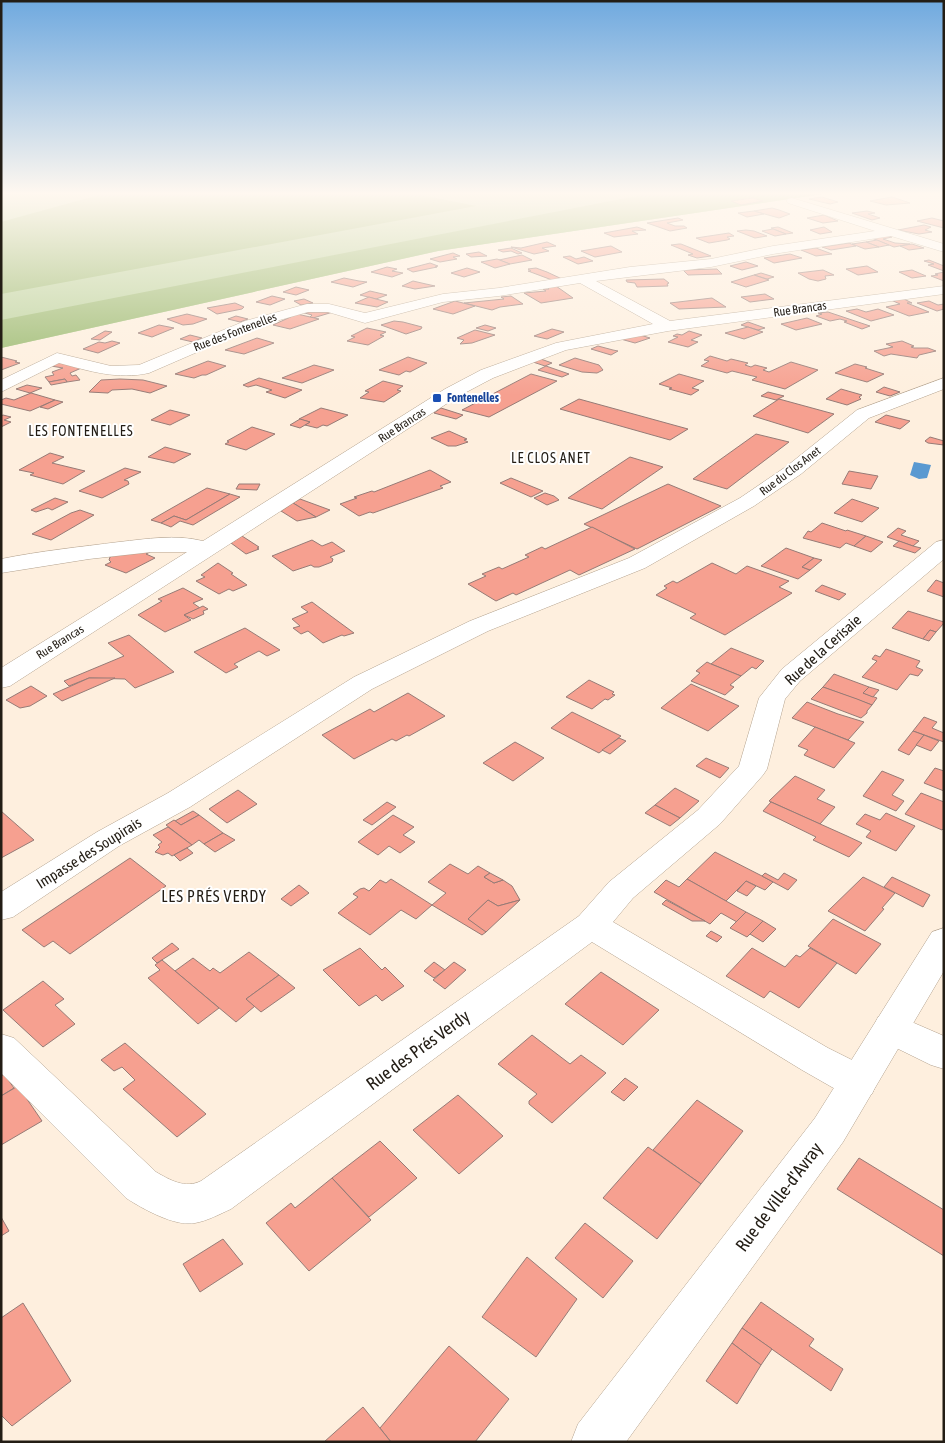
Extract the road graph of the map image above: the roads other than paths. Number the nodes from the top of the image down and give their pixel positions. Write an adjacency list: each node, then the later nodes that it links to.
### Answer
1 (724, 260): 2 (street, Rue des Fontenelles)
2 (581, 278): 4 (street); 6 (street, Rue des Fontenelles)
3 (944, 290): 4 (street, Rue Brancas)
4 (668, 326): 8 (street, Rue Brancas)
5 (944, 384): 11 (street, Rue du Clos Anet)
6 (1, 387)
7 (944, 547): 13 (street, Rue de la Cerisaie)
8 (207, 549): 9 (street); 10 (street, Rue Brancas)
9 (1, 566)
10 (1, 680)
11 (179, 800): 12 (street, Impasse des Soupirais)
12 (1, 908)
13 (591, 925): 16 (street, Rue des Prés Verdy); 18 (street)
14 (944, 941): 15 (street, Rue de Ville-d'Avray)
15 (891, 1028): 17 (street); 18 (street, Rue de Ville-d'Avray)
16 (1, 1049)
17 (944, 1054)
18 (858, 1082): 19 (street, Rue de Ville-d'Avray)
19 (596, 1442)

